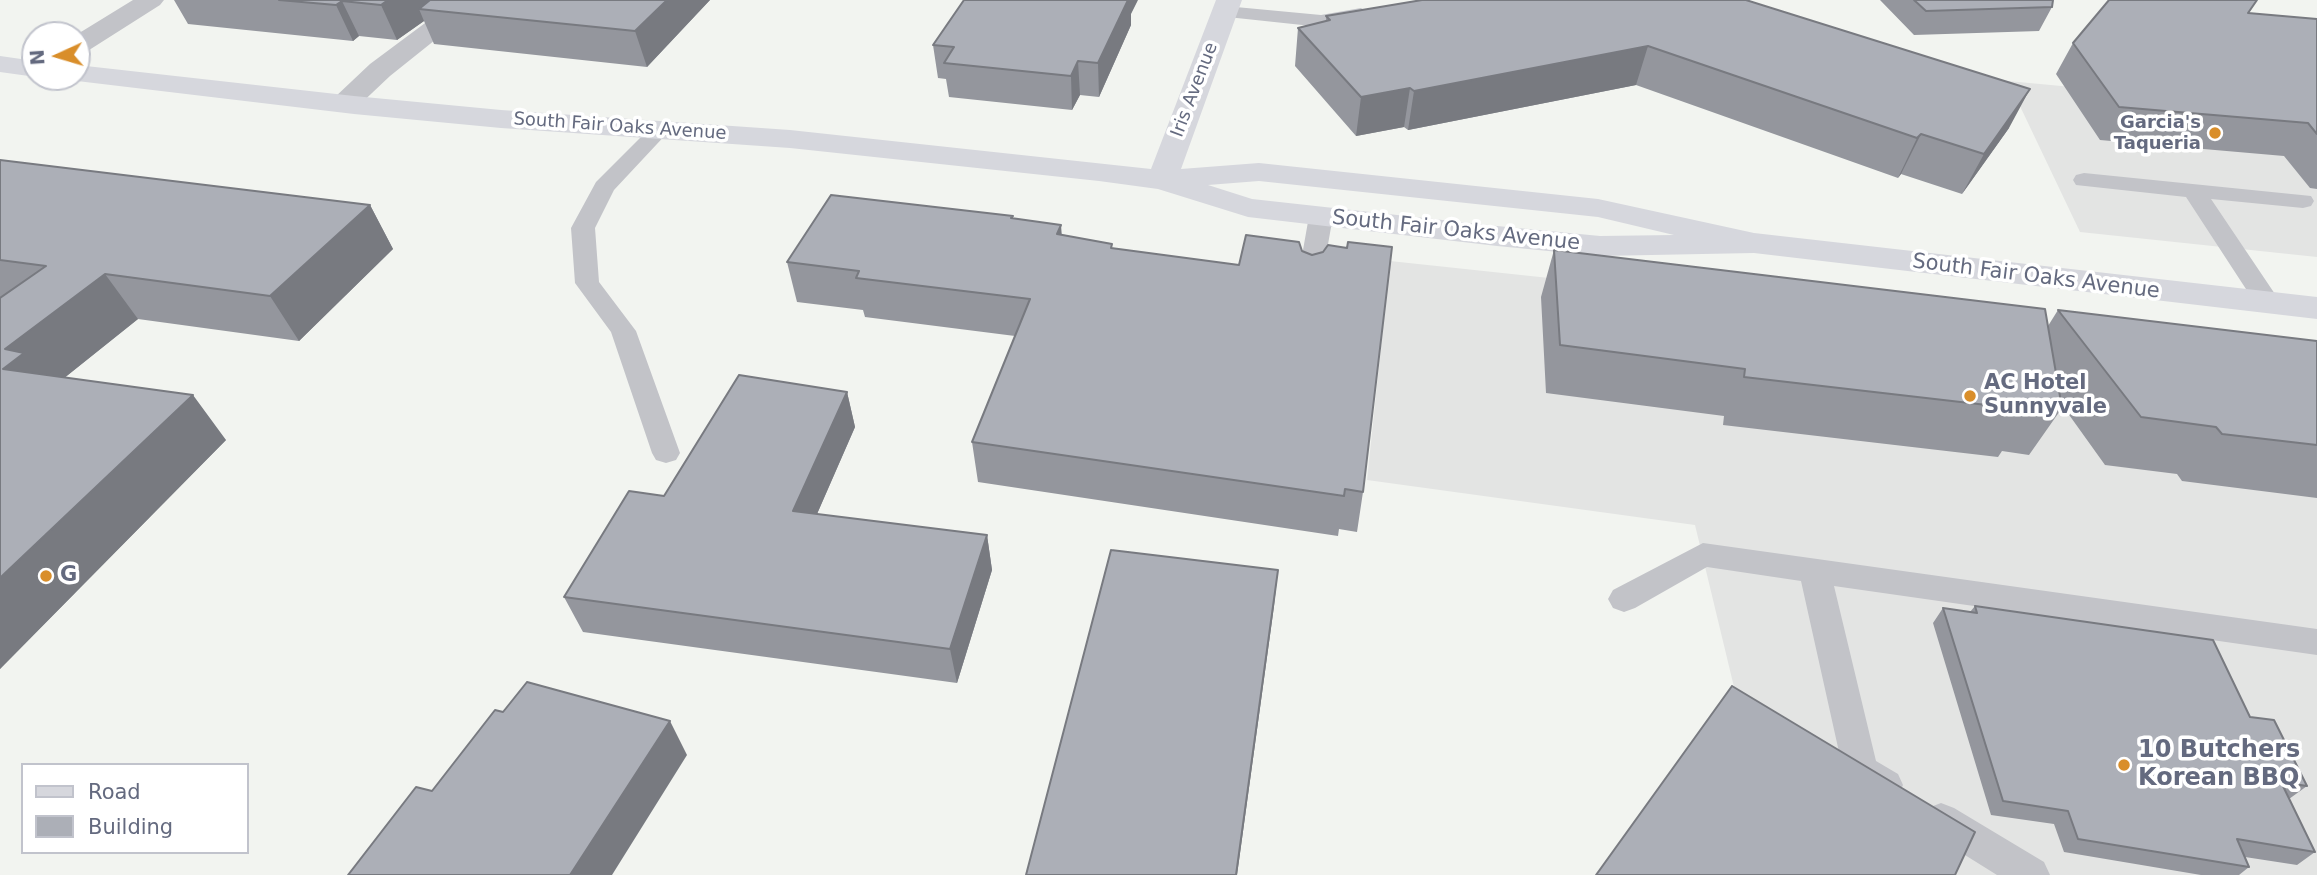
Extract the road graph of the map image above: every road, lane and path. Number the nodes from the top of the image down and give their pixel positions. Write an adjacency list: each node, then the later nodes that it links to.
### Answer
1 (151, 0): 5 (street)
2 (472, 0): 9 (street)
3 (1227, 6): 4 (lane); 11 (main road, Iris Avenue)
4 (1381, 11)
5 (91, 37)
6 (0, 64): 7 (main road)
7 (21, 66)
8 (91, 75): 9 (main road, South Fair Oaks Avenue)
9 (344, 104): 10 (main road, South Fair Oaks Avenue)
10 (660, 130): 11 (main road, South Fair Oaks Avenue); 20 (lane)
11 (1162, 180): 15 (main road, South Fair Oaks Avenue); 16 (main road, South Fair Oaks Avenue)
12 (2084, 180): 13 (lane)
13 (2194, 191): 14 (lane); 18 (lane)
14 (2303, 201)
15 (1321, 216): 16 (main road, South Fair Oaks Avenue); 17 (lane)
16 (1754, 243): 18 (main road, South Fair Oaks Avenue)
17 (1310, 284)
18 (2268, 303): 19 (main road, South Fair Oaks Avenue)
19 (2317, 308)
20 (666, 453)
21 (1815, 573): 22 (lane); 23 (lane); 24 (lane)
22 (1624, 599)
23 (2317, 642)
24 (2031, 875)

